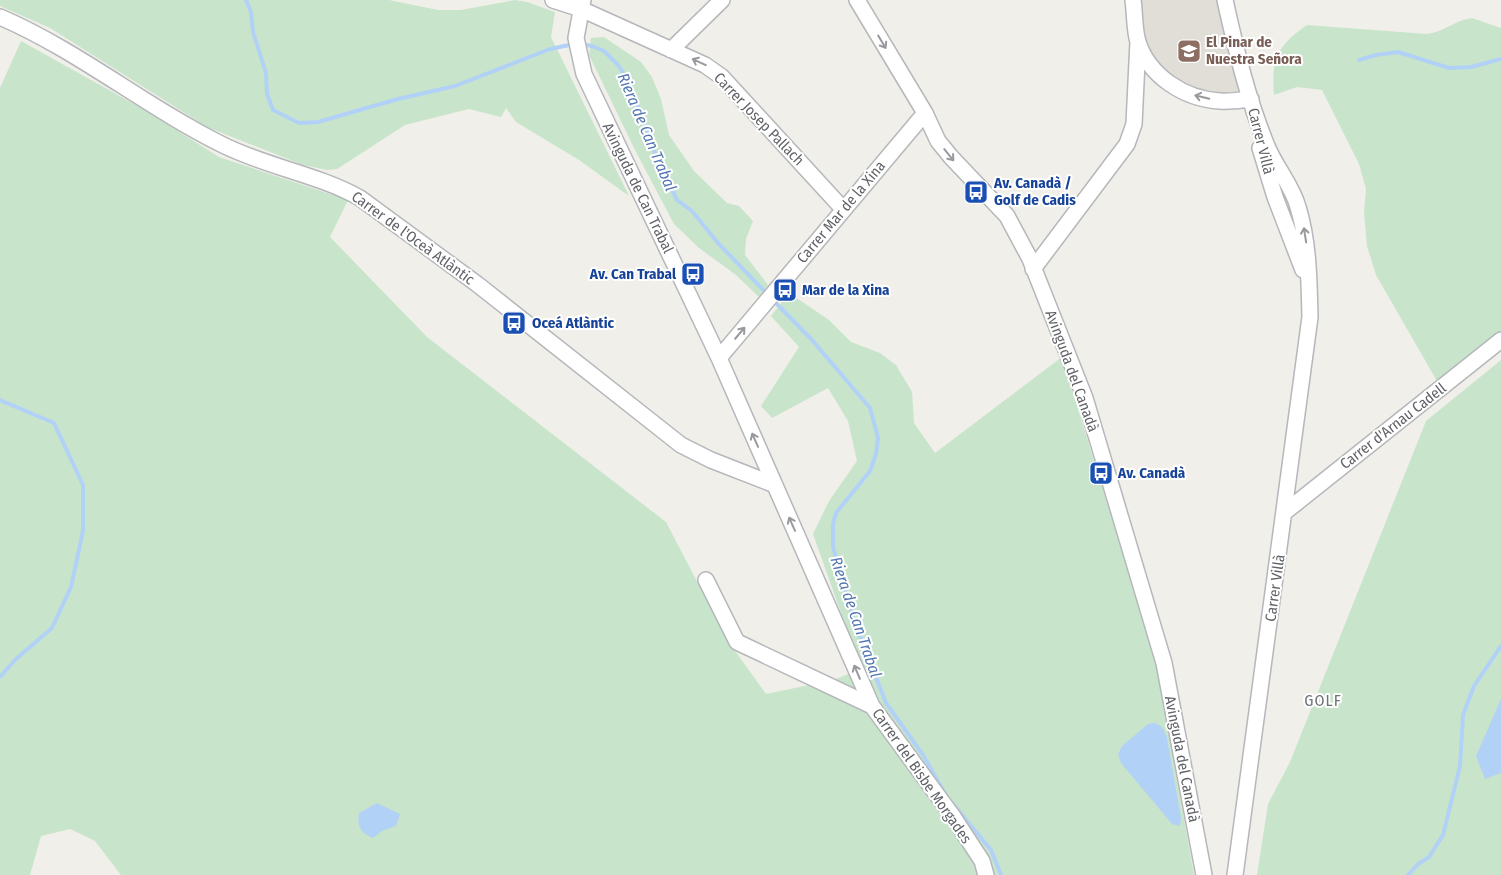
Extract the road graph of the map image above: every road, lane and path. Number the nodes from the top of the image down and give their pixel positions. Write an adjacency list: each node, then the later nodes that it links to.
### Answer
1 (553, 0): 6 (street, Carrer Josep Pallach)
2 (722, 0): 9 (street)
3 (1133, 0): 8 (street)
4 (1225, 0): 10 (street, Carrer Villà)
5 (865, 4): 11 (street, Avinguda del Canadà, one-way to 11)
6 (582, 5): 9 (street, Carrer Josep Pallach); 15 (street, Avinguda de Can Trabal)
7 (0, 17): 16 (street, Carrer de l'Oceà Atlàntic)
8 (1138, 41): 10 (street, one-way to 8); 13 (street)
9 (671, 50): 12 (street, Carrer Josep Pallach, one-way to 9)
10 (1251, 99): 17 (street, Carrer Villà)
11 (925, 113): 12 (street, Carrer Mar de la Xina); 13 (street, Avinguda del Canadà, one-way to 13)
12 (843, 208): 15 (street, Carrer Mar de la Xina, one-way to 12)
13 (1033, 269): 21 (street, Avinguda del Canadà)
14 (1501, 340): 17 (street, Carrer d'Arnau Cadell)
15 (719, 358): 16 (street, Avinguda de Can Trabal, one-way to 15)
16 (775, 485): 19 (street, Carrer del Bisbe Morgades, one-way to 16)
17 (1285, 512): 22 (street, Carrer Villà)
18 (706, 580): 19 (street)
19 (872, 706): 20 (street, Carrer del Bisbe Morgades)
20 (986, 875)
21 (1204, 875)
22 (1235, 875)

